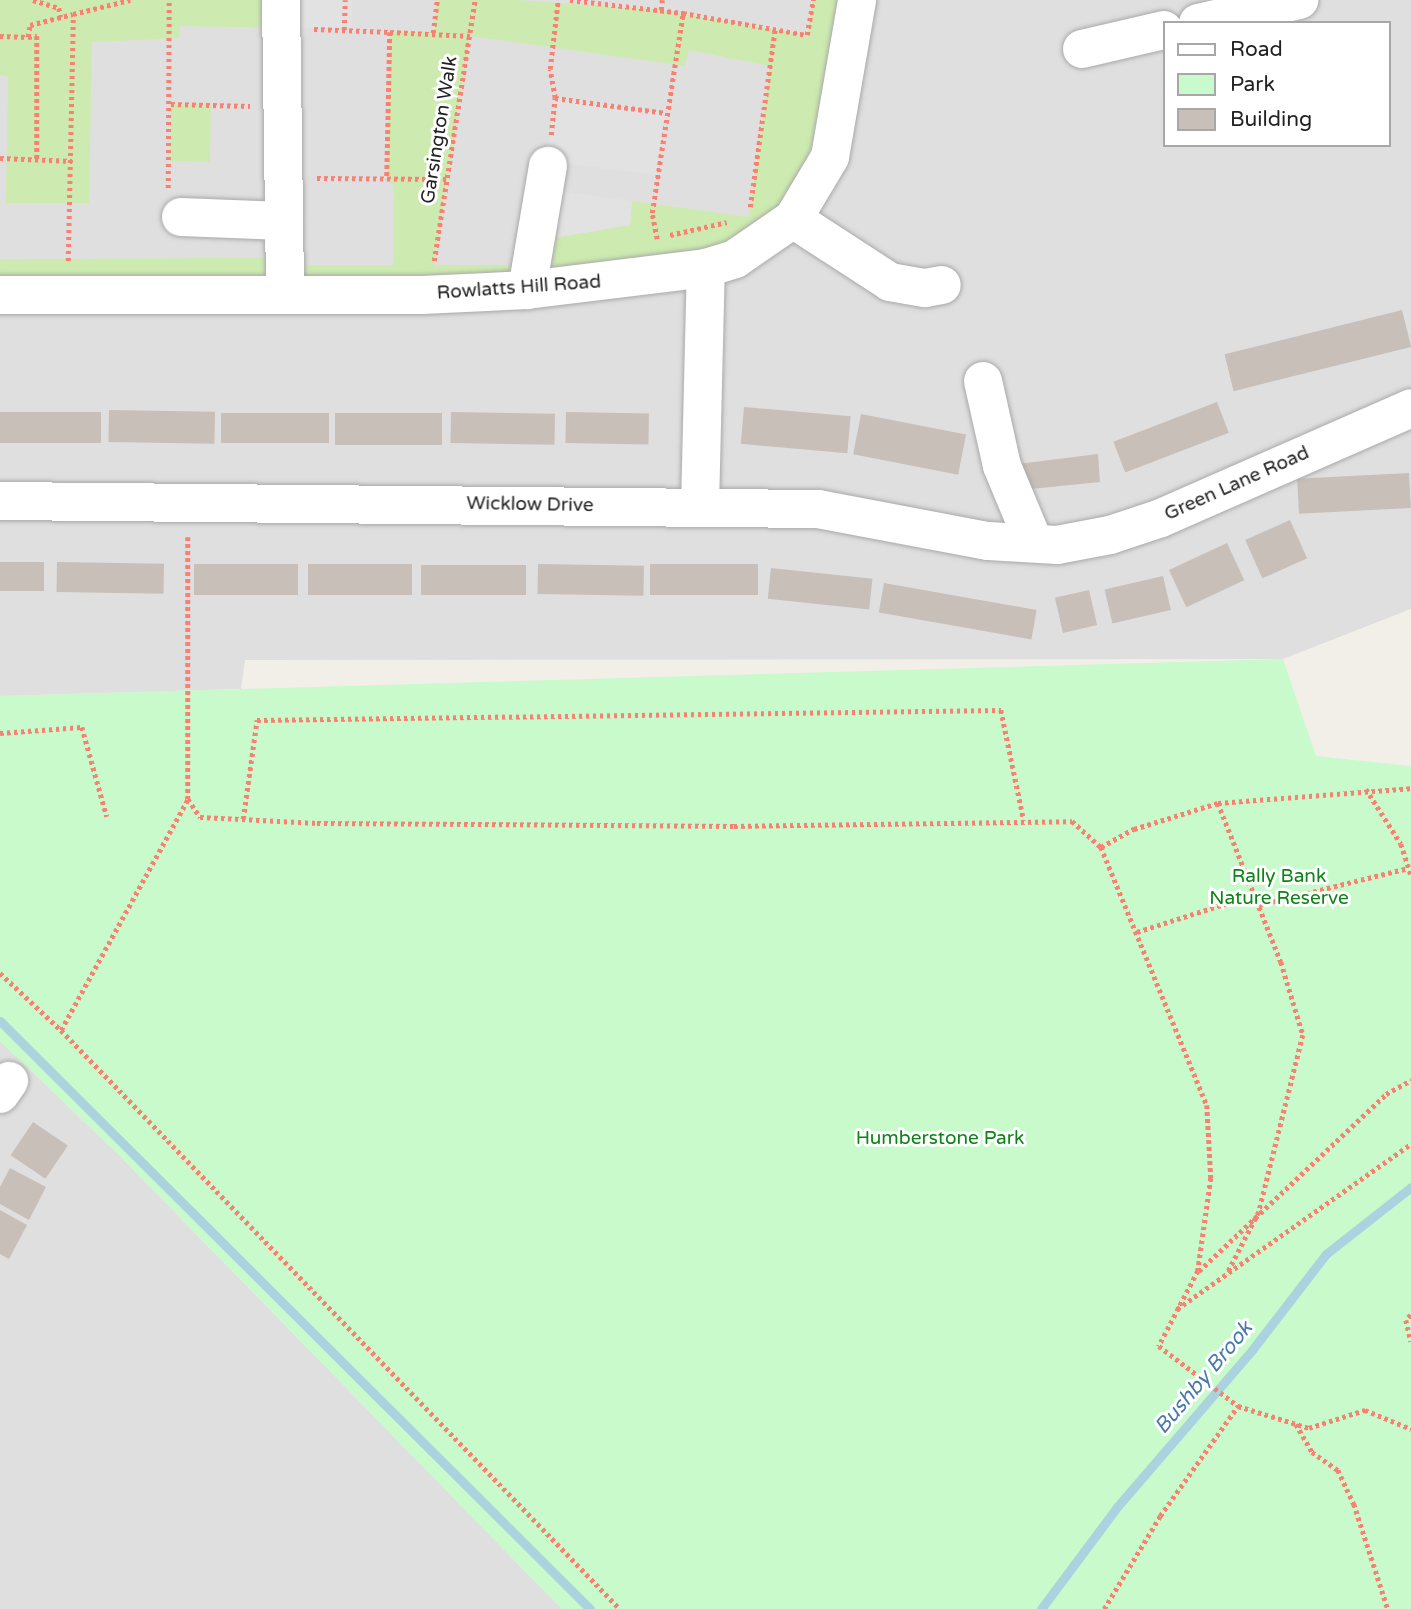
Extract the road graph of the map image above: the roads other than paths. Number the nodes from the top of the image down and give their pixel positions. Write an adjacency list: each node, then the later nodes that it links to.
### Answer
1 (857, 0): 9 (street, Rowlatts Hill Road)
2 (1299, 0): 4 (street)
3 (281, 14): 10 (street)
4 (1207, 21)
5 (1162, 30): 6 (street)
6 (1082, 49)
7 (548, 166): 13 (street)
8 (175, 210): 10 (street)
9 (793, 219): 11 (street, Rowlatts Hill Road); 12 (street)
10 (284, 220): 15 (street)
11 (706, 268): 13 (street, Rowlatts Hill Road); 19 (street)
12 (942, 285)
13 (527, 290): 15 (street, Rowlatts Hill Road)
14 (0, 295): 15 (street, Rowlatts Hill Road)
15 (285, 295)
16 (983, 381): 20 (street)
17 (1411, 408): 20 (street, Green Lane Road)
18 (0, 501): 19 (street, Wicklow Drive)
19 (700, 507): 20 (street, Wicklow Drive)
20 (1046, 544)

